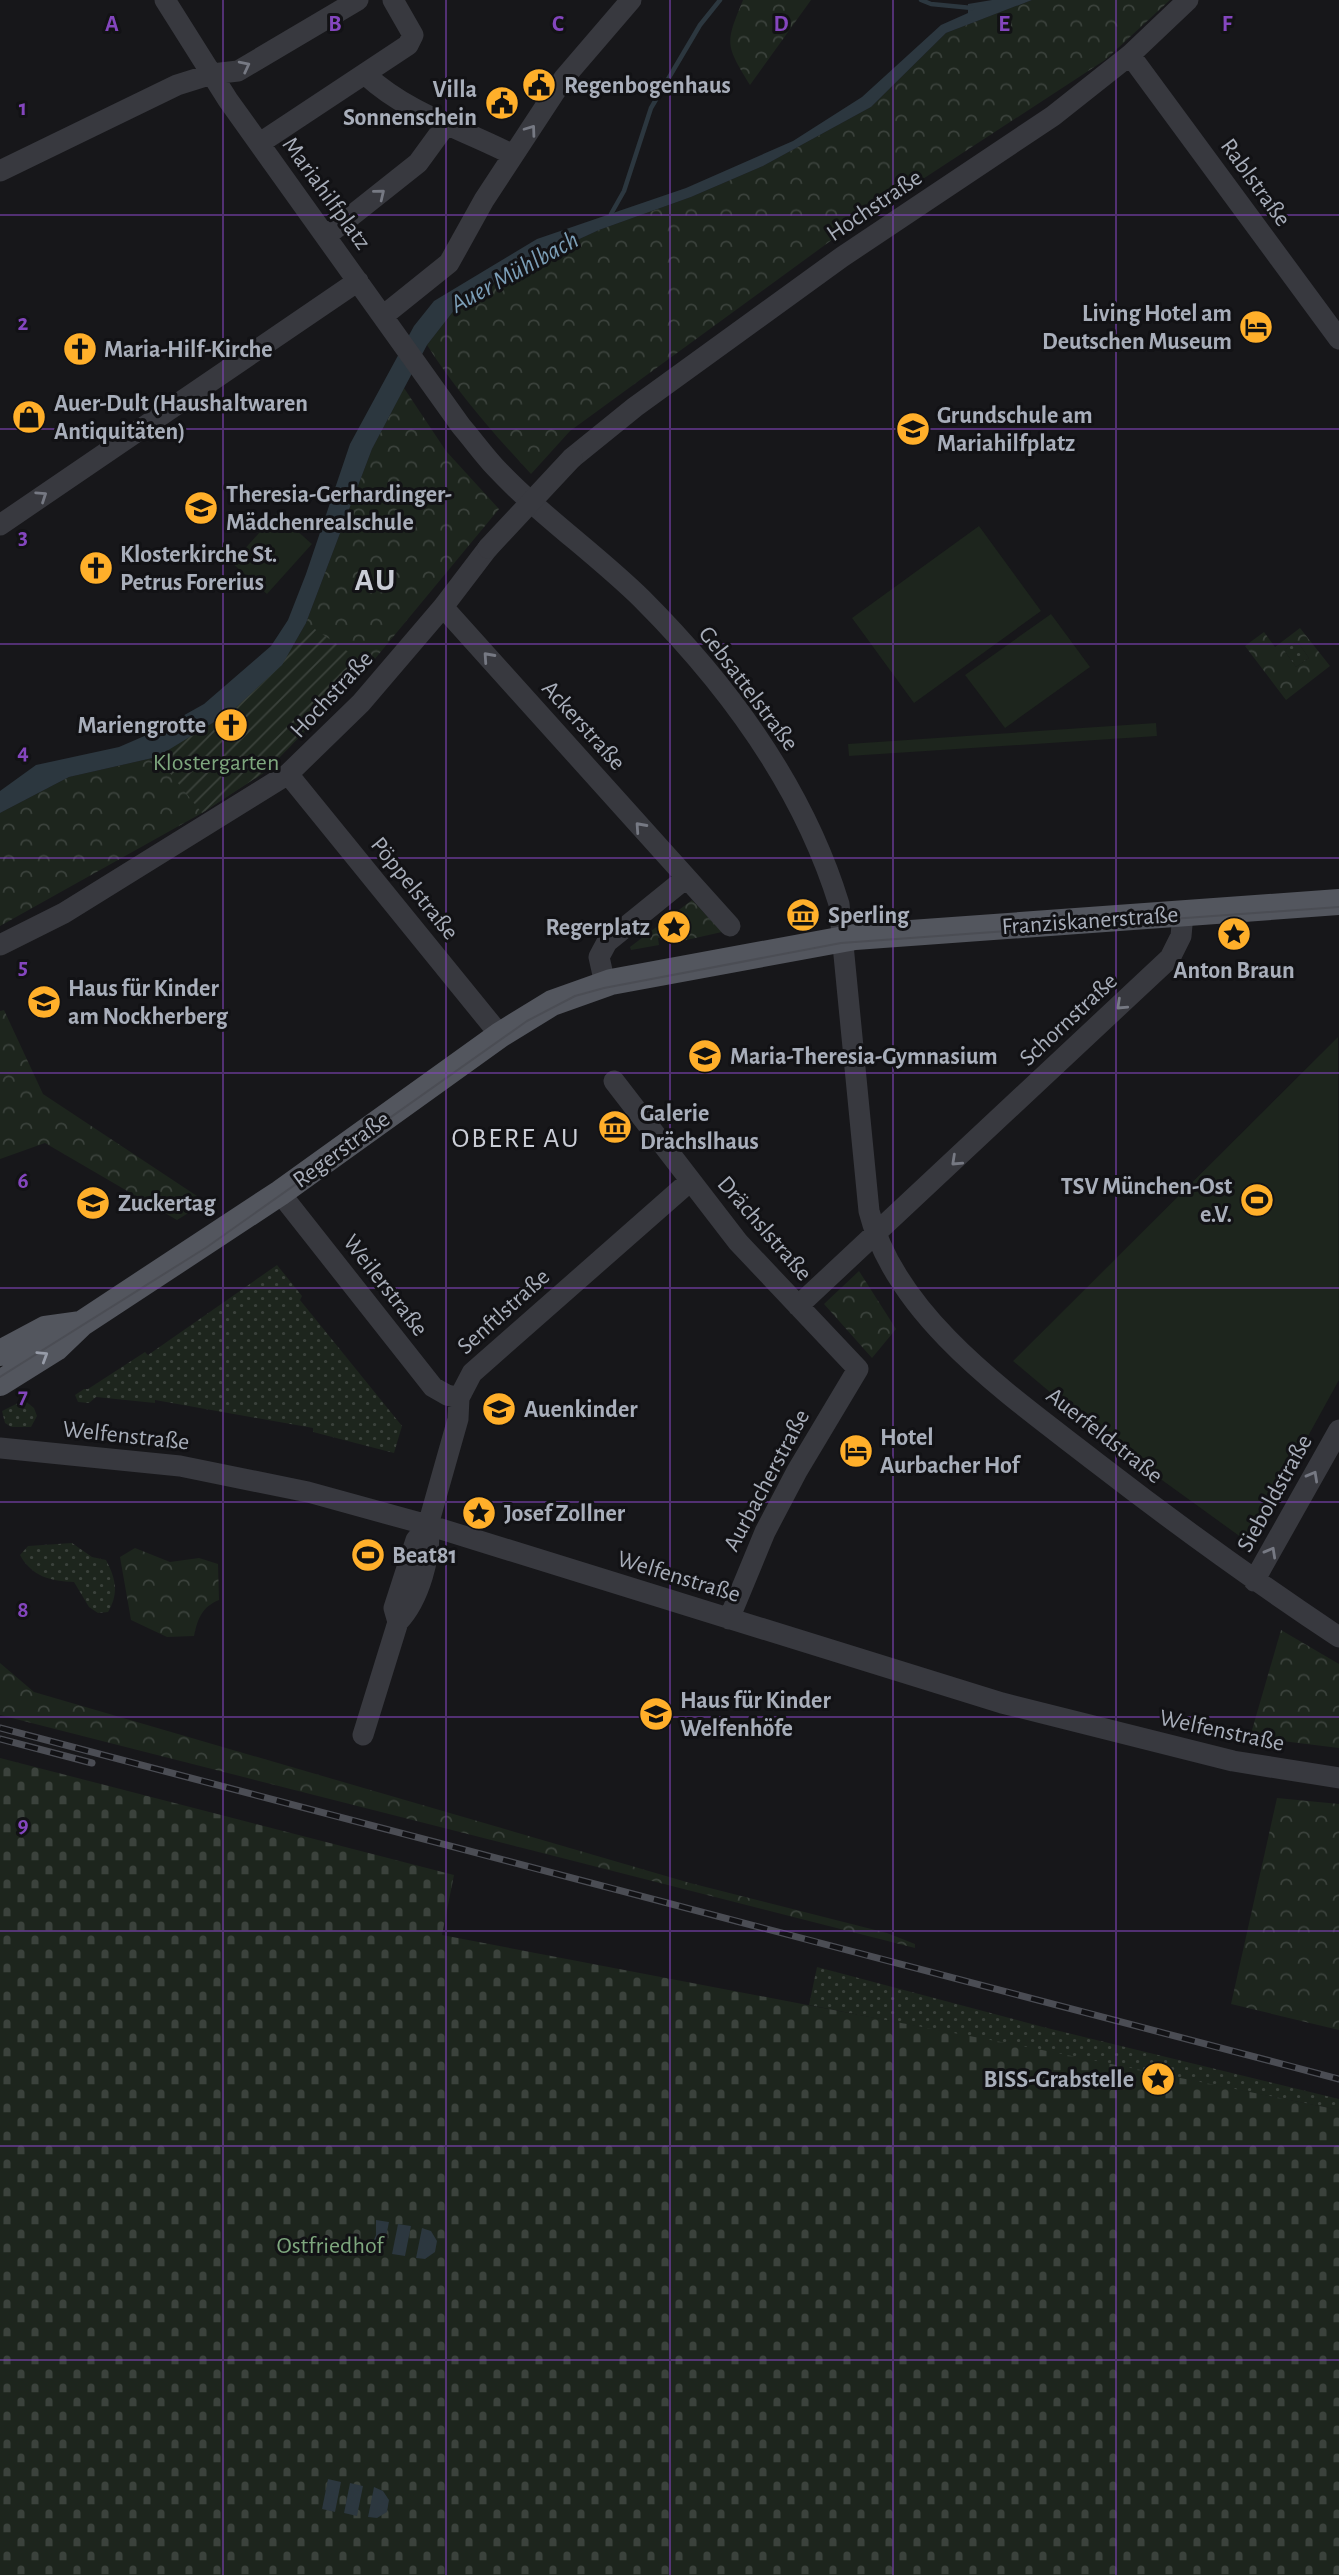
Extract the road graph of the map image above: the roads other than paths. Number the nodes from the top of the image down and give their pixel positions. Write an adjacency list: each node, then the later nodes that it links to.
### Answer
1 (165, 0): 7 (street, Mariahilfplatz)
2 (358, 0): 7 (street, one-way to 2)
3 (393, 0): 8 (street)
4 (631, 0): 11 (street, one-way to 4)
5 (1188, 0): 6 (street, Hochstraße)
6 (1130, 55): 16 (street, Rablstraße); 18 (street, Hochstraße, bridge)
7 (212, 74): 10 (street, Mariahilfplatz); 12 (street)
8 (366, 75): 9 (street); 10 (street)
9 (445, 126): 11 (street); 13 (street, one-way to 9)
10 (260, 143): 13 (street, Mariahilfplatz)
11 (513, 155): 15 (street)
12 (0, 171)
13 (326, 236): 14 (street, Mariahilfplatz)
14 (358, 281): 15 (street, Gebsattelstraße); 17 (street, Mariahilfplatz, one-way to 14)
15 (386, 321): 24 (street, Gebsattelstraße)
16 (1339, 339)
17 (0, 525)
18 (443, 607): 19 (street, Hochstraße); 20 (street, Ackerstraße, one-way to 18)
19 (288, 774): 25 (street, Hochstraße); 27 (street, Pöppelstraße)
20 (686, 878): 23 (street); 26 (street)
21 (1339, 902): 22 (main road, Franziskanerstraße)
22 (1183, 914): 24 (main road, Franziskanerstraße); 31 (street, Schornstraße, one-way to 31)
23 (730, 926)
24 (841, 938): 26 (main road); 31 (street, Gebsattelstraße)
25 (0, 945)
26 (605, 984): 27 (main road, Regerstraße)
27 (500, 1035): 30 (main road, Regerstraße)
28 (614, 1081): 29 (street, Drächslstraße)
29 (690, 1182): 32 (street, Drächslstraße); 37 (street, Senftlstraße)
30 (280, 1193): 33 (main road, Regerstraße); 37 (street, Weilerstraße)
31 (876, 1236): 32 (street, Schornstraße); 41 (street, Auerfeldstraße)
32 (798, 1306): 35 (street, Drächslstraße)
33 (81, 1324): 34 (main road, Regerstraße); 36 (main road, Regerstraße, one-way to 33)
34 (0, 1353)
35 (856, 1369): 42 (street, Aurbacherstraße)
36 (0, 1383)
37 (459, 1398): 40 (street, Senftlstraße)
38 (1339, 1430): 41 (street, Sieboldstraße, one-way to 38)
39 (0, 1448): 40 (street, Welfenstraße)
40 (428, 1525): 42 (street, Welfenstraße); 44 (street, Senftlstraße)
41 (1254, 1581): 43 (street, Auerfeldstraße)
42 (729, 1619): 45 (street, Welfenstraße)
43 (1339, 1637)
44 (363, 1735)
45 (1339, 1778)

